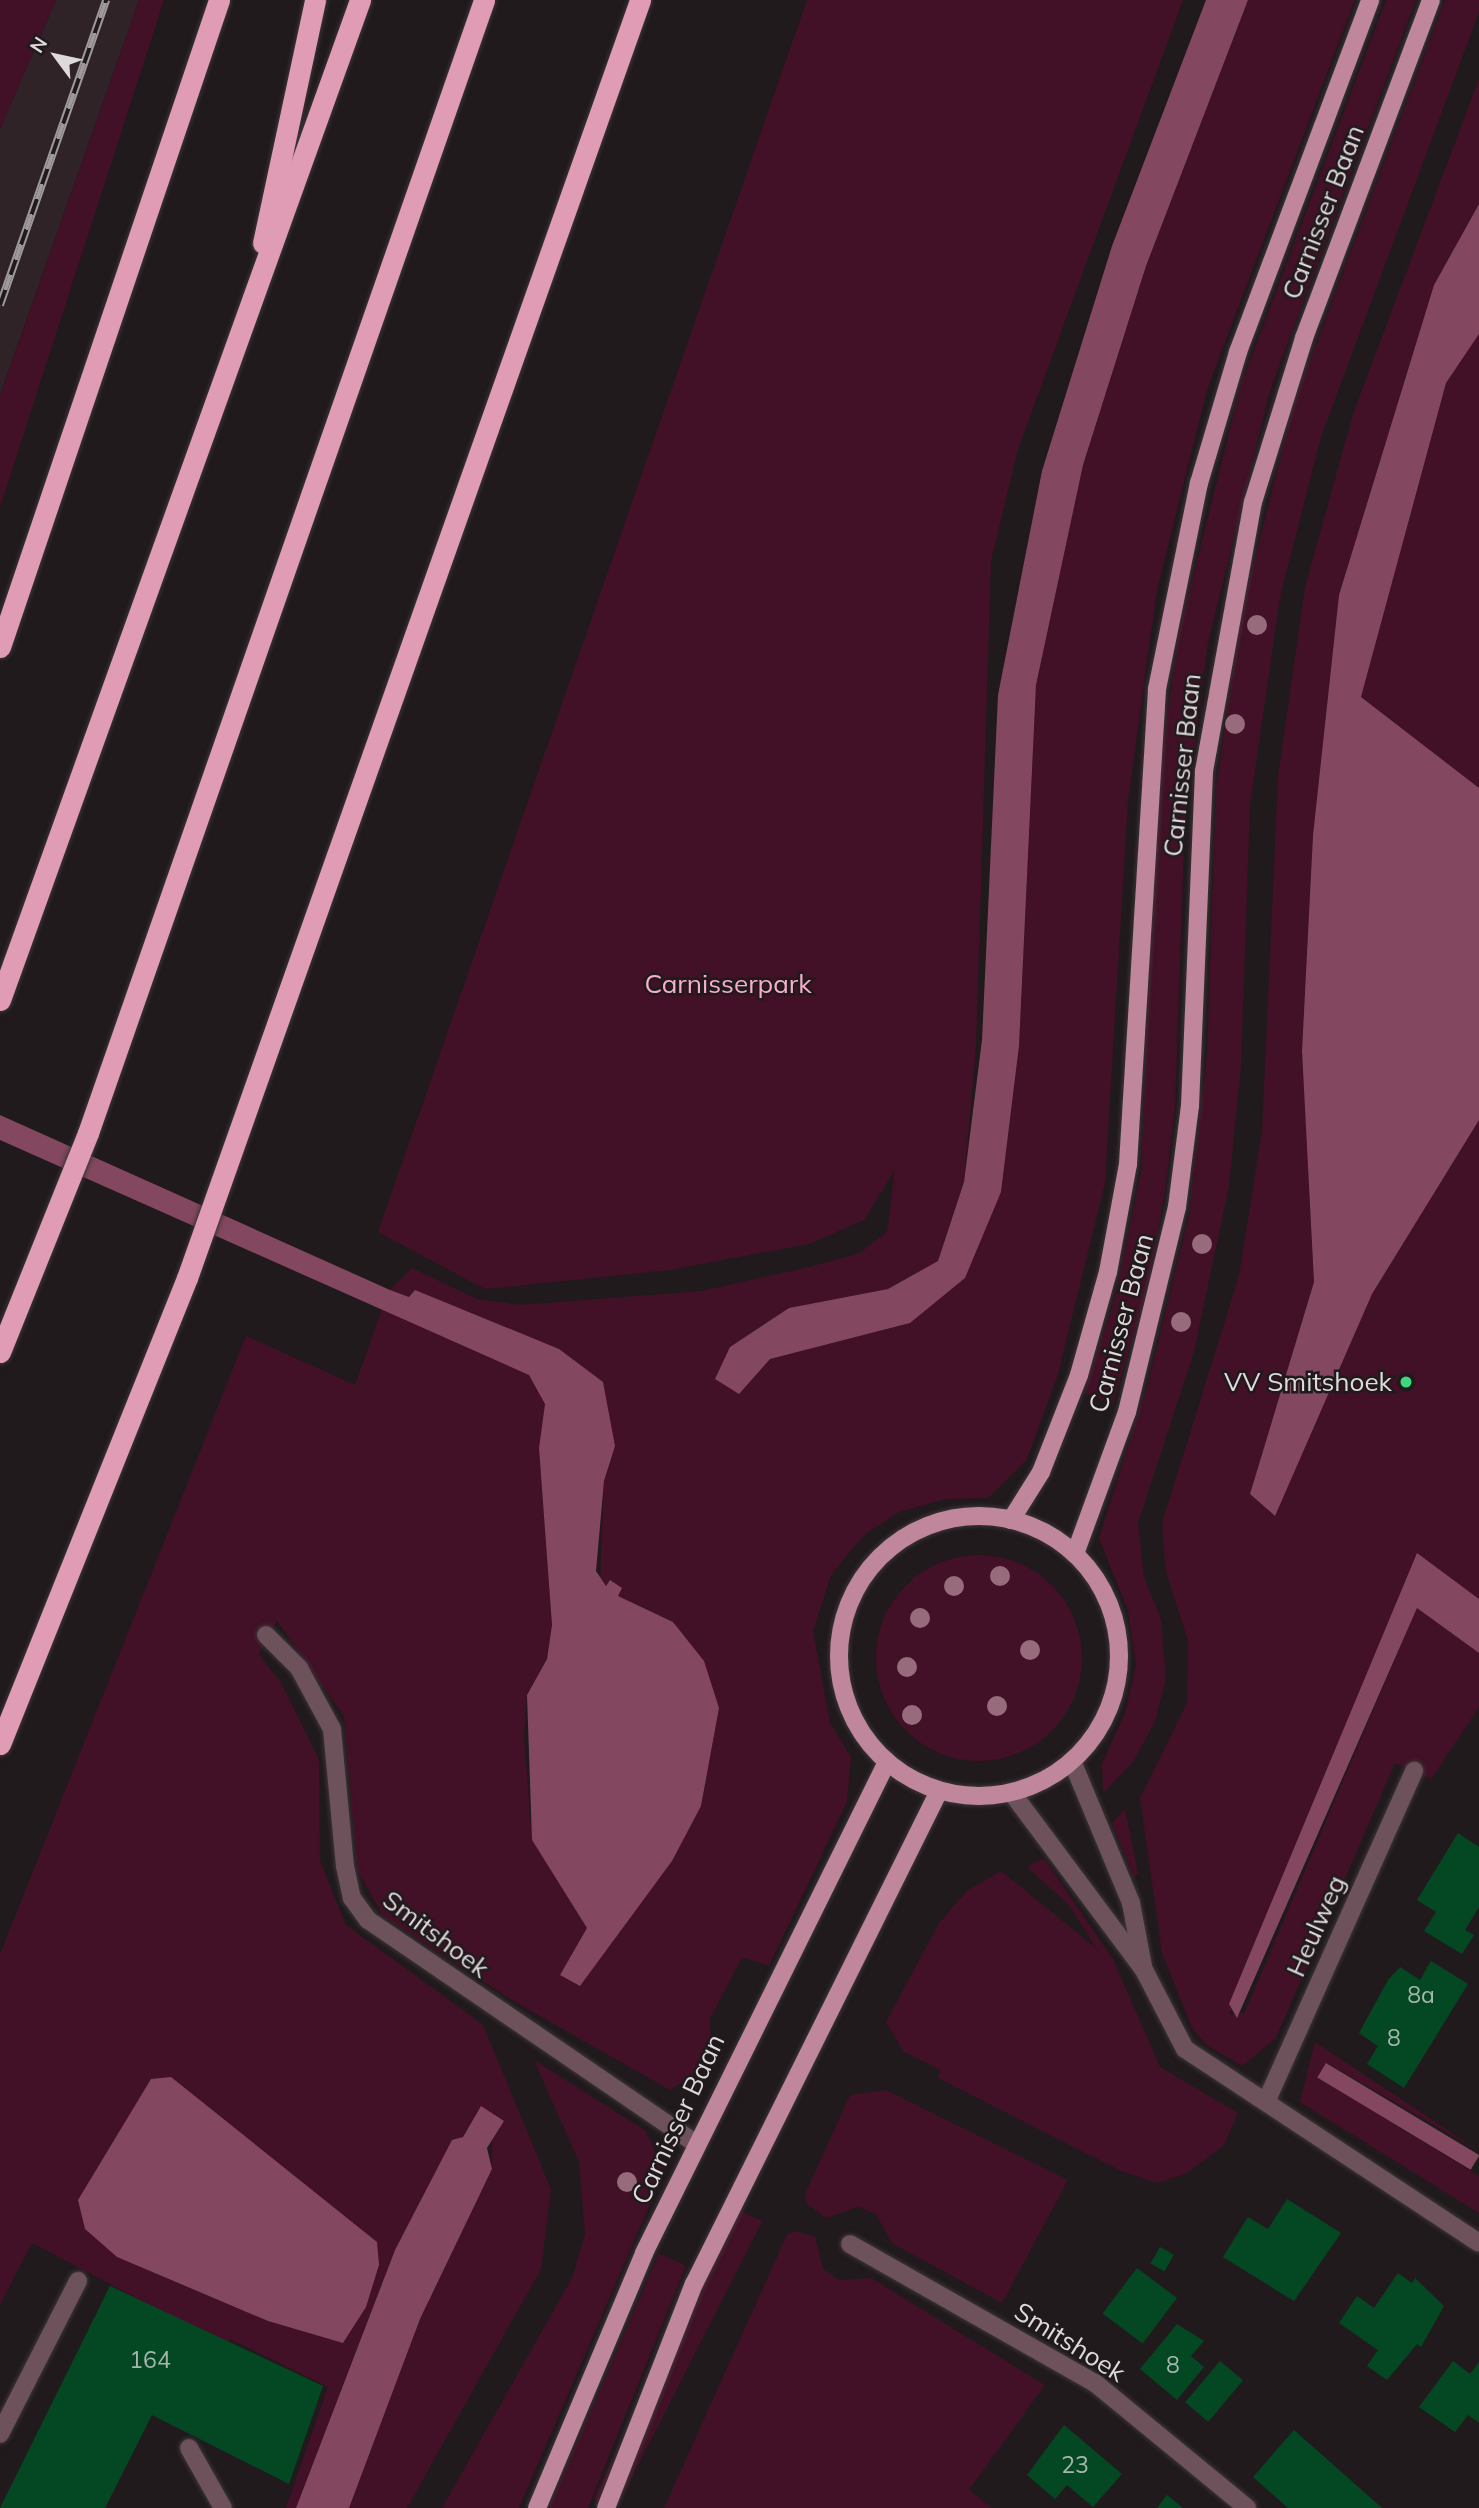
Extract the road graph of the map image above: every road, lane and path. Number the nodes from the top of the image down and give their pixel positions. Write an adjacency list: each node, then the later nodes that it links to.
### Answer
1 (219, 0): 9 (highway)
2 (315, 0): 8 (highway)
3 (360, 0): 8 (highway)
4 (484, 0): 11 (highway)
5 (640, 0): 15 (highway)
6 (1370, 0): 12 (main road, Carnisser Baan)
7 (1431, 0): 13 (main road, Carnisser Baan)
8 (245, 330): 10 (highway)
9 (0, 647)
10 (0, 1000)
11 (0, 1352)
12 (1011, 1520): 13 (main road); 17 (main road)
13 (1075, 1554): 16 (main road)
14 (266, 1635): 23 (street, Smitshoek)
15 (0, 1744)
16 (1072, 1761): 20 (main road); 21 (street)
17 (887, 1762): 19 (main road); 23 (main road, Carnisser Baan)
18 (1413, 1771): 22 (street, Heulweg)
19 (939, 1791): 20 (main road); 31 (main road)
20 (1012, 1793): 21 (street)
21 (1144, 1970): 22 (street)
22 (1266, 2102): 24 (street)
23 (695, 2143): 30 (main road, Carnisser Baan)
24 (1479, 2243)
25 (850, 2244): 32 (street, Smitshoek)
26 (78, 2281): 27 (street)
27 (0, 2434)
28 (189, 2448): 29 (street)
29 (223, 2508)
30 (537, 2508)
31 (606, 2508)
32 (1247, 2508)

